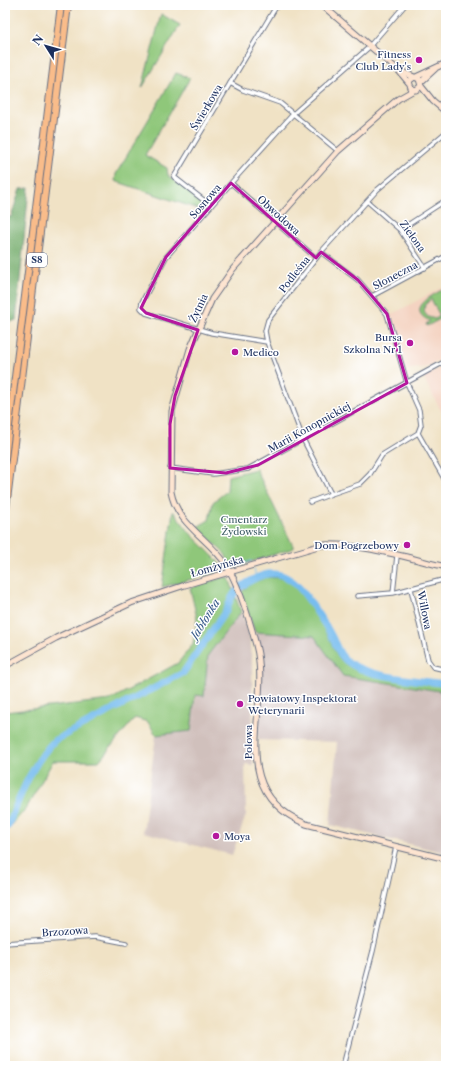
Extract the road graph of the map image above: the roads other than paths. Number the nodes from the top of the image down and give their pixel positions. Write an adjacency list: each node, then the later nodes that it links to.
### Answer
1 (61, 5): 38 (highway, S8)
2 (68, 5): 43 (highway, S8)
3 (277, 5): 11 (street, Świerkowa)
4 (322, 5): 6 (street)
5 (405, 5): 6 (street, Sosnowa)
6 (370, 46): 9 (street); 18 (street, Sosnowa)
7 (446, 64): 8 (street)
8 (436, 69): 10 (street); 13 (street, Żytnia)
9 (399, 71): 10 (street); 12 (street)
10 (414, 77): 12 (street, Żytnia); 13 (street)
11 (230, 83): 18 (street); 24 (street, Świerkowa)
12 (409, 84): 14 (street); 15 (street, Żytnia)
13 (421, 84): 14 (street, Żytnia); 16 (street)
14 (415, 90): 15 (street, Żytnia); 16 (street)
15 (398, 99): 20 (street, Żytnia)
16 (433, 101): 17 (street)
17 (446, 112)
18 (294, 113): 20 (street); 21 (street, Sosnowa)
19 (446, 132): 23 (street, Podleśna)
20 (338, 151): 25 (street, Żytnia)
21 (231, 183): 24 (street, Sosnowa); 25 (street, Obwodowa)
22 (446, 200): 26 (street)
23 (367, 201): 26 (street, Zielona); 27 (street, Podleśna)
24 (211, 206): 32 (street, Sosnowa)
25 (275, 222): 29 (street, Obwodowa); 32 (street, Żytnia)
26 (400, 230): 30 (street, Zielona)
27 (321, 252): 29 (street, Podleśna); 31 (street)
28 (446, 256): 30 (street, Słoneczna)
29 (316, 258): 33 (street, Podleśna)
30 (425, 268): 31 (street, Słoneczna)
31 (372, 296): 35 (street)
32 (198, 330): 33 (street); 39 (street, Żytnia)
33 (267, 342): 37 (street)
34 (446, 361): 35 (street, Marii Konopnickiej)
35 (407, 382): 36 (street); 37 (street, Marii Konopnickiej)
36 (418, 433): 40 (street); 41 (street)
37 (303, 439): 39 (street, Marii Konopnickiej); 41 (street)
38 (5, 458)
39 (170, 468): 46 (street, Żytnia)
40 (446, 482)
41 (331, 494): 42 (street)
42 (310, 502)
43 (5, 516)
44 (397, 556): 45 (street, Łomżyńska); 46 (street, Łomżyńska); 49 (street)
45 (446, 567)
46 (229, 572): 51 (street, Łomżyńska); 53 (street, Polowa)
47 (446, 579): 48 (street, Willowa)
48 (411, 589): 49 (street); 52 (street, Willowa)
49 (393, 593): 50 (street)
50 (356, 596)
51 (5, 666)
52 (446, 670)
53 (396, 847): 54 (street, Polowa); 57 (street)
54 (446, 859)
55 (5, 943): 56 (street, Brzozowa)
56 (126, 943)
57 (343, 1066)

